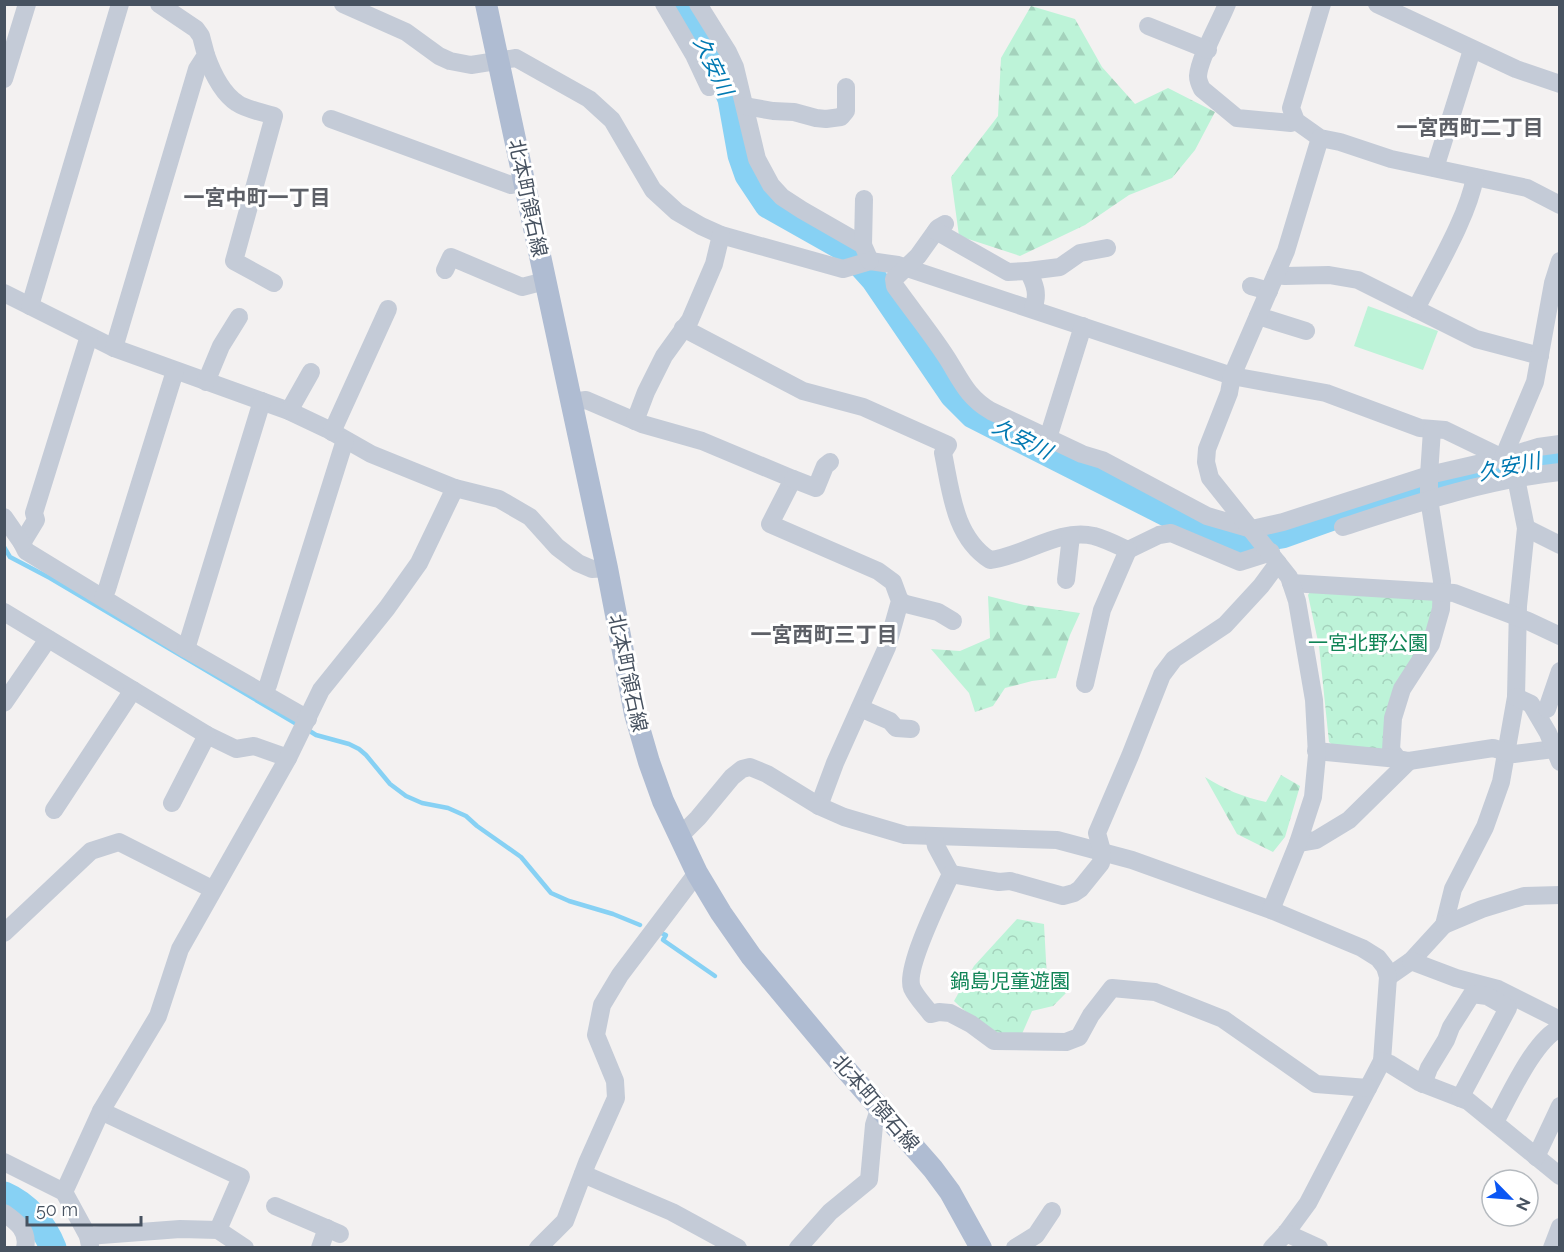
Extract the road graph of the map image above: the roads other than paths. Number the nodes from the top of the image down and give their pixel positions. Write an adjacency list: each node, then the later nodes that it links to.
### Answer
1 (27, 4): 16 (street)
2 (120, 4): 42 (street)
3 (159, 4): 14 (street)
4 (343, 4): 15 (street)
5 (486, 4): 15 (main road, 北本町領石線)
6 (664, 4): 18 (street)
7 (698, 4): 20 (street)
8 (1227, 4): 12 (street)
9 (1322, 4): 22 (street)
10 (1377, 4): 13 (street)
11 (1148, 26): 12 (street)
12 (1208, 50): 22 (street)
13 (1472, 50): 17 (street); 25 (street)
14 (206, 55): 39 (street); 53 (street)
15 (498, 60): 27 (main road, 北本町領石線); 31 (street)
16 (4, 79)
17 (1560, 84)
18 (709, 87)
19 (846, 87): 20 (street)
20 (745, 106): 30 (street)
21 (331, 119): 27 (street)
22 (1296, 121): 23 (street)
23 (1320, 138): 25 (street); 40 (street)
24 (773, 167): 30 (street)
25 (1434, 168): 26 (street)
26 (1475, 177): 29 (street); 45 (street)
27 (524, 182): 38 (main road, 北本町領石線)
28 (864, 199): 33 (street)
29 (1560, 205)
30 (797, 207): 33 (street)
31 (721, 236): 33 (street); 49 (street)
32 (1107, 248): 37 (street)
33 (867, 253): 34 (street)
34 (906, 267): 37 (street); 43 (street); 65 (street)
35 (1558, 268): 52 (street)
36 (445, 270): 38 (street)
37 (1028, 271): 43 (street)
38 (545, 281): 60 (main road, 北本町領石線)
39 (274, 284)
40 (1265, 284): 45 (street); 46 (street)
41 (4, 293): 42 (street)
42 (30, 306): 51 (street)
43 (1033, 308): 48 (street)
44 (388, 309): 64 (street)
45 (1416, 309): 54 (street)
46 (1258, 316): 50 (street); 57 (street)
47 (238, 317): 58 (street)
48 (1083, 326): 57 (street); 65 (street)
49 (683, 328): 62 (street); 79 (street)
50 (1306, 331)
51 (89, 336): 53 (street); 80 (street)
52 (1552, 336): 54 (street)
53 (114, 348): 55 (street)
54 (1540, 356): 67 (street)
55 (175, 371): 58 (street); 88 (street)
56 (311, 372): 61 (street)
57 (1233, 376): 63 (street); 78 (street)
58 (206, 382): 59 (street)
59 (262, 401): 61 (street); 95 (street)
60 (571, 402): 62 (street); 84 (main road, 北本町領石線)
61 (289, 411): 64 (street)
62 (635, 421): 72 (street)
63 (1432, 430): 67 (street); 70 (street)
64 (339, 436): 73 (street); 99 (street)
65 (1048, 438): 78 (street)
66 (1560, 444): 67 (street)
67 (1503, 458): 70 (street); 71 (street)
68 (830, 462): 72 (street)
69 (1560, 472): 71 (street)
70 (1429, 475): 74 (street); 78 (street)
71 (1515, 478): 74 (street); 77 (street)
72 (793, 479): 89 (street)
73 (455, 488): 84 (street); 103 (street)
74 (1429, 499): 76 (street); 87 (street)
75 (4, 517): 80 (street)
76 (1343, 527)
77 (1526, 528): 81 (street); 91 (street)
78 (1251, 529): 83 (street)
79 (1071, 536): 82 (street); 85 (street)
80 (22, 543): 88 (street)
81 (1560, 545)
82 (1128, 550): 83 (street); 97 (street)
83 (1275, 557): 86 (street); 117 (street)
84 (607, 568): 114 (main road, 北本町領石線)
85 (1066, 580)
86 (1291, 583): 87 (street); 106 (street)
87 (1443, 592): 91 (street); 110 (street)
88 (103, 598): 95 (street)
89 (900, 600): 92 (street); 102 (street)
90 (4, 612): 94 (street)
91 (1518, 617): 93 (street); 101 (street)
92 (953, 621)
93 (1560, 636)
94 (48, 639): 98 (street); 100 (street)
95 (186, 649): 99 (street)
96 (1560, 671): 101 (street)
97 (1085, 684)
98 (133, 690): 105 (street); 113 (street)
99 (263, 693): 103 (street)
100 (4, 703)
101 (1538, 706): 107 (street); 108 (street)
102 (860, 708): 104 (street); 112 (street)
103 (305, 724): 109 (street)
104 (911, 729)
105 (207, 735): 109 (street); 111 (street)
106 (1316, 751): 110 (street); 116 (street)
107 (1506, 752): 108 (street); 110 (street); 123 (street)
108 (1557, 756)
109 (288, 758): 120 (street)
110 (1404, 760): 116 (street)
111 (172, 804)
112 (819, 806): 114 (street); 115 (street)
113 (54, 810)
114 (679, 837): 118 (main road, 北本町領石線)
115 (934, 837): 117 (street); 119 (street)
116 (1298, 843): 122 (street)
117 (1102, 851): 119 (street); 122 (street)
118 (697, 873): 135 (main road, 北本町領石線); 141 (street)
119 (951, 874): 133 (street)
120 (212, 889): 124 (street); 137 (street)
121 (1560, 895): 123 (street)
122 (1270, 910): 126 (street)
123 (1444, 925): 125 (street)
124 (4, 933)
125 (1411, 961): 126 (street); 128 (street)
126 (1388, 977): 131 (street)
127 (1508, 1008): 128 (street); 132 (street); 134 (street)
128 (1559, 1026): 130 (street)
129 (1538, 1028): 130 (street)
130 (1529, 1060): 138 (street)
131 (1382, 1061): 132 (street); 133 (street)
132 (1423, 1084): 134 (street)
133 (1368, 1088): 149 (street)
134 (1460, 1098): 138 (street)
135 (880, 1106): 156 (street); 157 (main road, 北本町領石線)
136 (1560, 1106): 139 (street)
137 (101, 1111): 143 (street); 148 (street)
138 (1495, 1122): 139 (street)
139 (1536, 1157): 142 (street)
140 (4, 1162): 143 (street)
141 (583, 1174): 154 (street); 155 (street)
142 (1560, 1176)
143 (64, 1192): 150 (street)
144 (275, 1206): 153 (street)
145 (1052, 1211): 158 (street)
146 (4, 1214): 151 (street)
147 (1560, 1227): 161 (street)
148 (218, 1230): 150 (street); 152 (street)
149 (1286, 1233): 159 (street); 160 (street)
150 (89, 1242)
151 (25, 1248)
152 (245, 1248)
153 (320, 1248)
154 (538, 1248)
155 (738, 1248)
156 (798, 1248)
157 (981, 1248)
158 (1015, 1248)
159 (1272, 1248)
160 (1319, 1248)
161 (1552, 1248)

